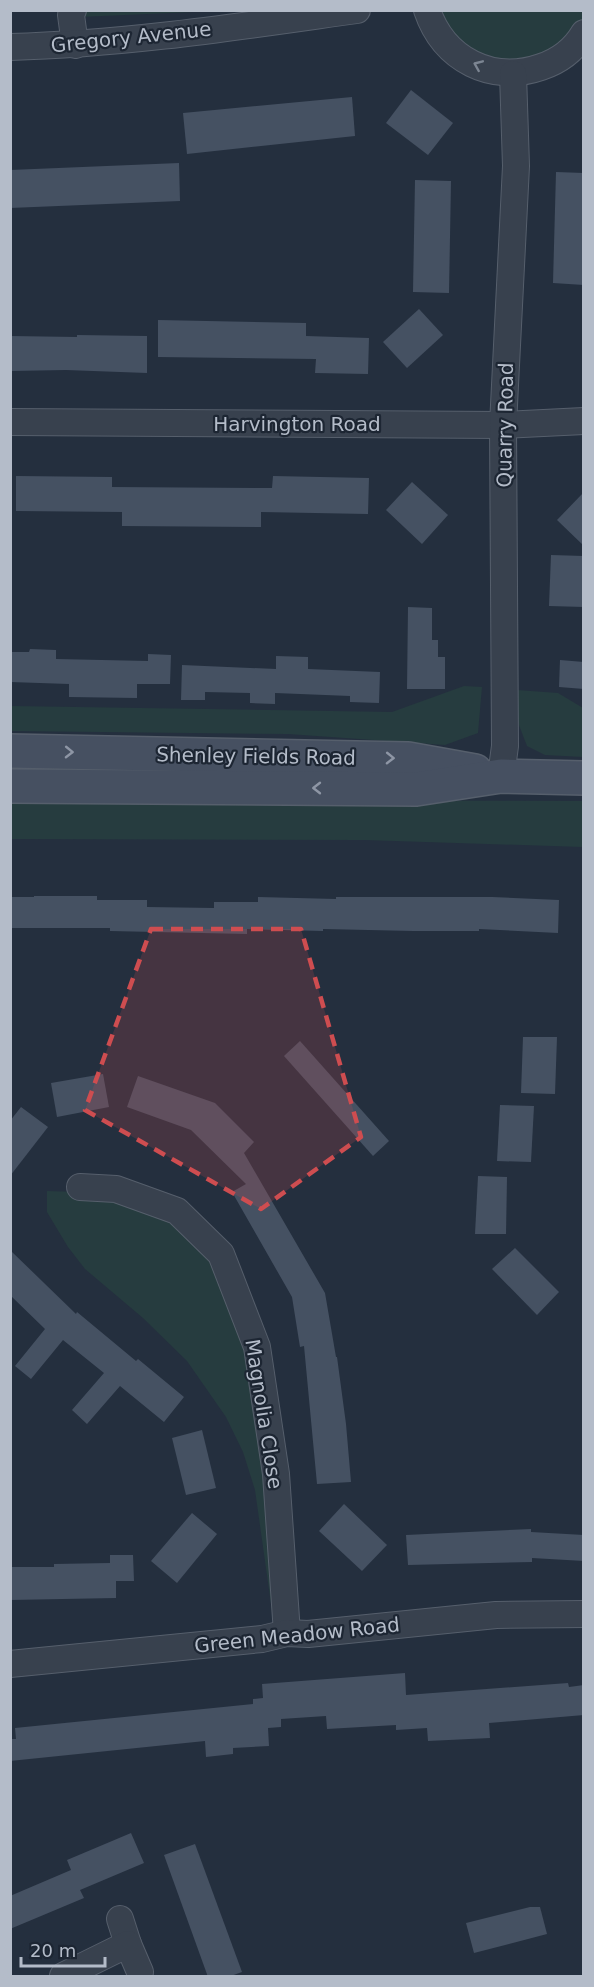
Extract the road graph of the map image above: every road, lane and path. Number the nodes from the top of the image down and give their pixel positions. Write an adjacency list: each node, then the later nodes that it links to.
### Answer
1 (73, 10): 6 (street)
2 (357, 10): 4 (street, Gregory Avenue)
3 (427, 10): 8 (street, one-way to 3)
4 (227, 19): 6 (street, Gregory Avenue)
5 (584, 33): 8 (street)
6 (75, 45): 7 (street, Gregory Avenue)
7 (10, 47)
8 (513, 74): 11 (street, Quarry Road)
9 (584, 421): 11 (street, Harvington Road)
10 (10, 423): 11 (street, Harvington Road)
11 (503, 425): 13 (street, Quarry Road)
12 (10, 751): 13 (street, Shenley Fields Road, one-way to 13)
13 (501, 776): 14 (street, Shenley Fields Road); 15 (street, Shenley Fields Road, one-way to 15)
14 (584, 778)
15 (10, 786)
16 (80, 1186): 18 (street, Magnolia Close)
17 (584, 1614): 18 (street, Green Meadow Road)
18 (287, 1633): 19 (street, Green Meadow Road)
19 (10, 1664)
20 (120, 1919): 21 (street)
21 (128, 1944): 22 (street); 23 (street)
22 (140, 1972)
23 (63, 1977)

